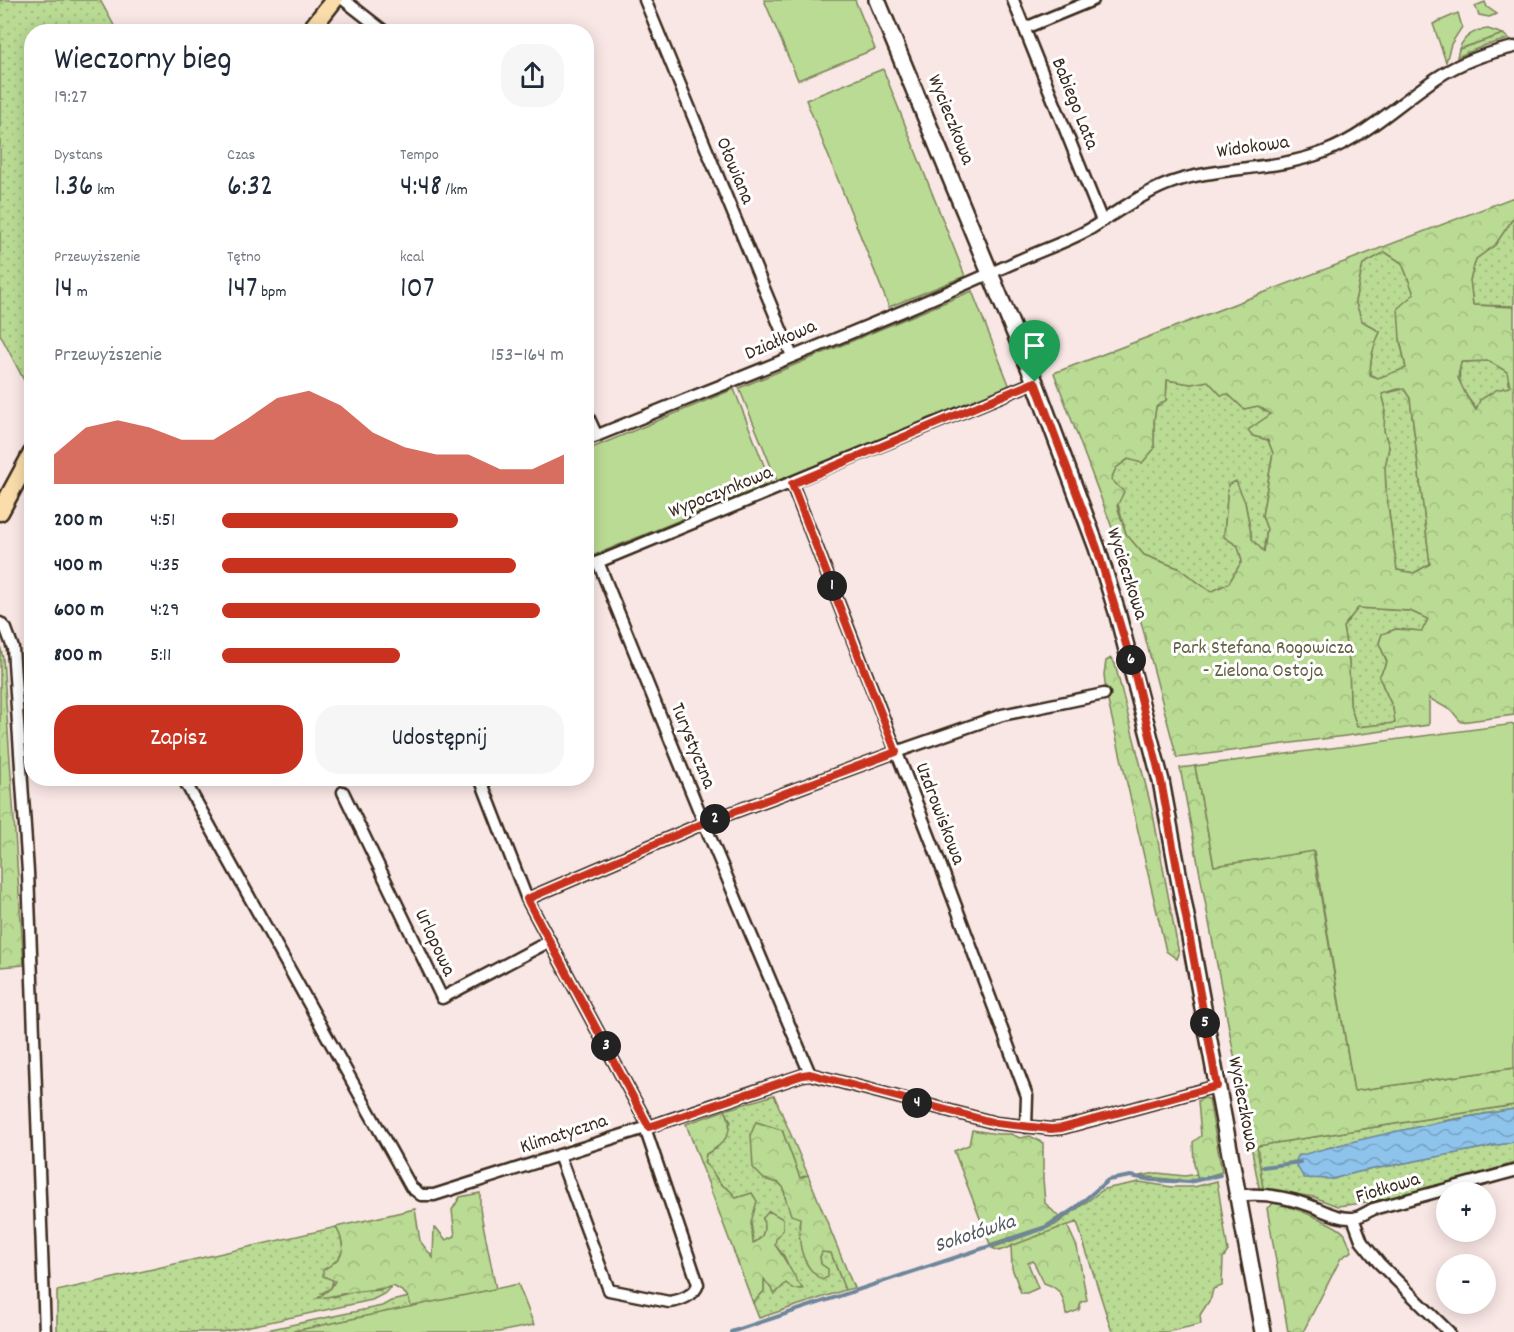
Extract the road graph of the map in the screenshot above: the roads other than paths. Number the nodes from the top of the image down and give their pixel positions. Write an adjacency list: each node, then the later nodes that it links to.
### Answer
1 (333, 0): 7 (main road)
2 (344, 0): 8 (street)
3 (645, 0): 13 (street, Ołowiana)
4 (878, 0): 12 (street, Wycieczkowa)
5 (1013, 0): 9 (street, Babiego Lata)
6 (1093, 0): 9 (street)
7 (315, 24)
8 (375, 24)
9 (1025, 28): 11 (street, Babiego Lata)
10 (1514, 47): 11 (street, Widokowa)
11 (1102, 221): 12 (street, Widokowa)
12 (990, 273): 13 (street, Działkowa); 14 (street, Wycieczkowa)
13 (792, 356): 15 (street, Działkowa)
14 (1035, 382): 17 (street, Wypoczynkowa); 31 (street, Wycieczkowa)
15 (594, 437)
16 (24, 468): 18 (main road)
17 (792, 484): 19 (street, Wypoczynkowa); 23 (street, Uzdrowiskowa)
18 (0, 512)
19 (598, 562): 20 (street, Wypoczynkowa); 27 (street, Turystyczna)
20 (594, 564)
21 (0, 623): 38 (street)
22 (1104, 694): 23 (street)
23 (896, 752): 27 (street); 32 (street, Uzdrowiskowa)
24 (187, 786): 34 (street, Klimatyczna)
25 (483, 786): 28 (street)
26 (343, 792): 29 (street, Urlopowa)
27 (704, 823): 28 (street); 30 (street, Turystyczna)
28 (527, 899): 29 (street)
29 (550, 941): 33 (street)
30 (810, 1074): 32 (street); 33 (street, Klimatyczna)
31 (1217, 1086): 32 (street); 36 (street, Wycieczkowa)
32 (1026, 1127)
33 (647, 1128): 34 (street, Klimatyczna); 34 (street)
34 (559, 1155)
35 (1514, 1171): 37 (street, Fiołkowa)
36 (1238, 1196): 37 (street, Fiołkowa); 39 (street, Wycieczkowa)
37 (1353, 1218): 40 (street)
38 (45, 1332)
39 (1263, 1332)
40 (1449, 1332)

